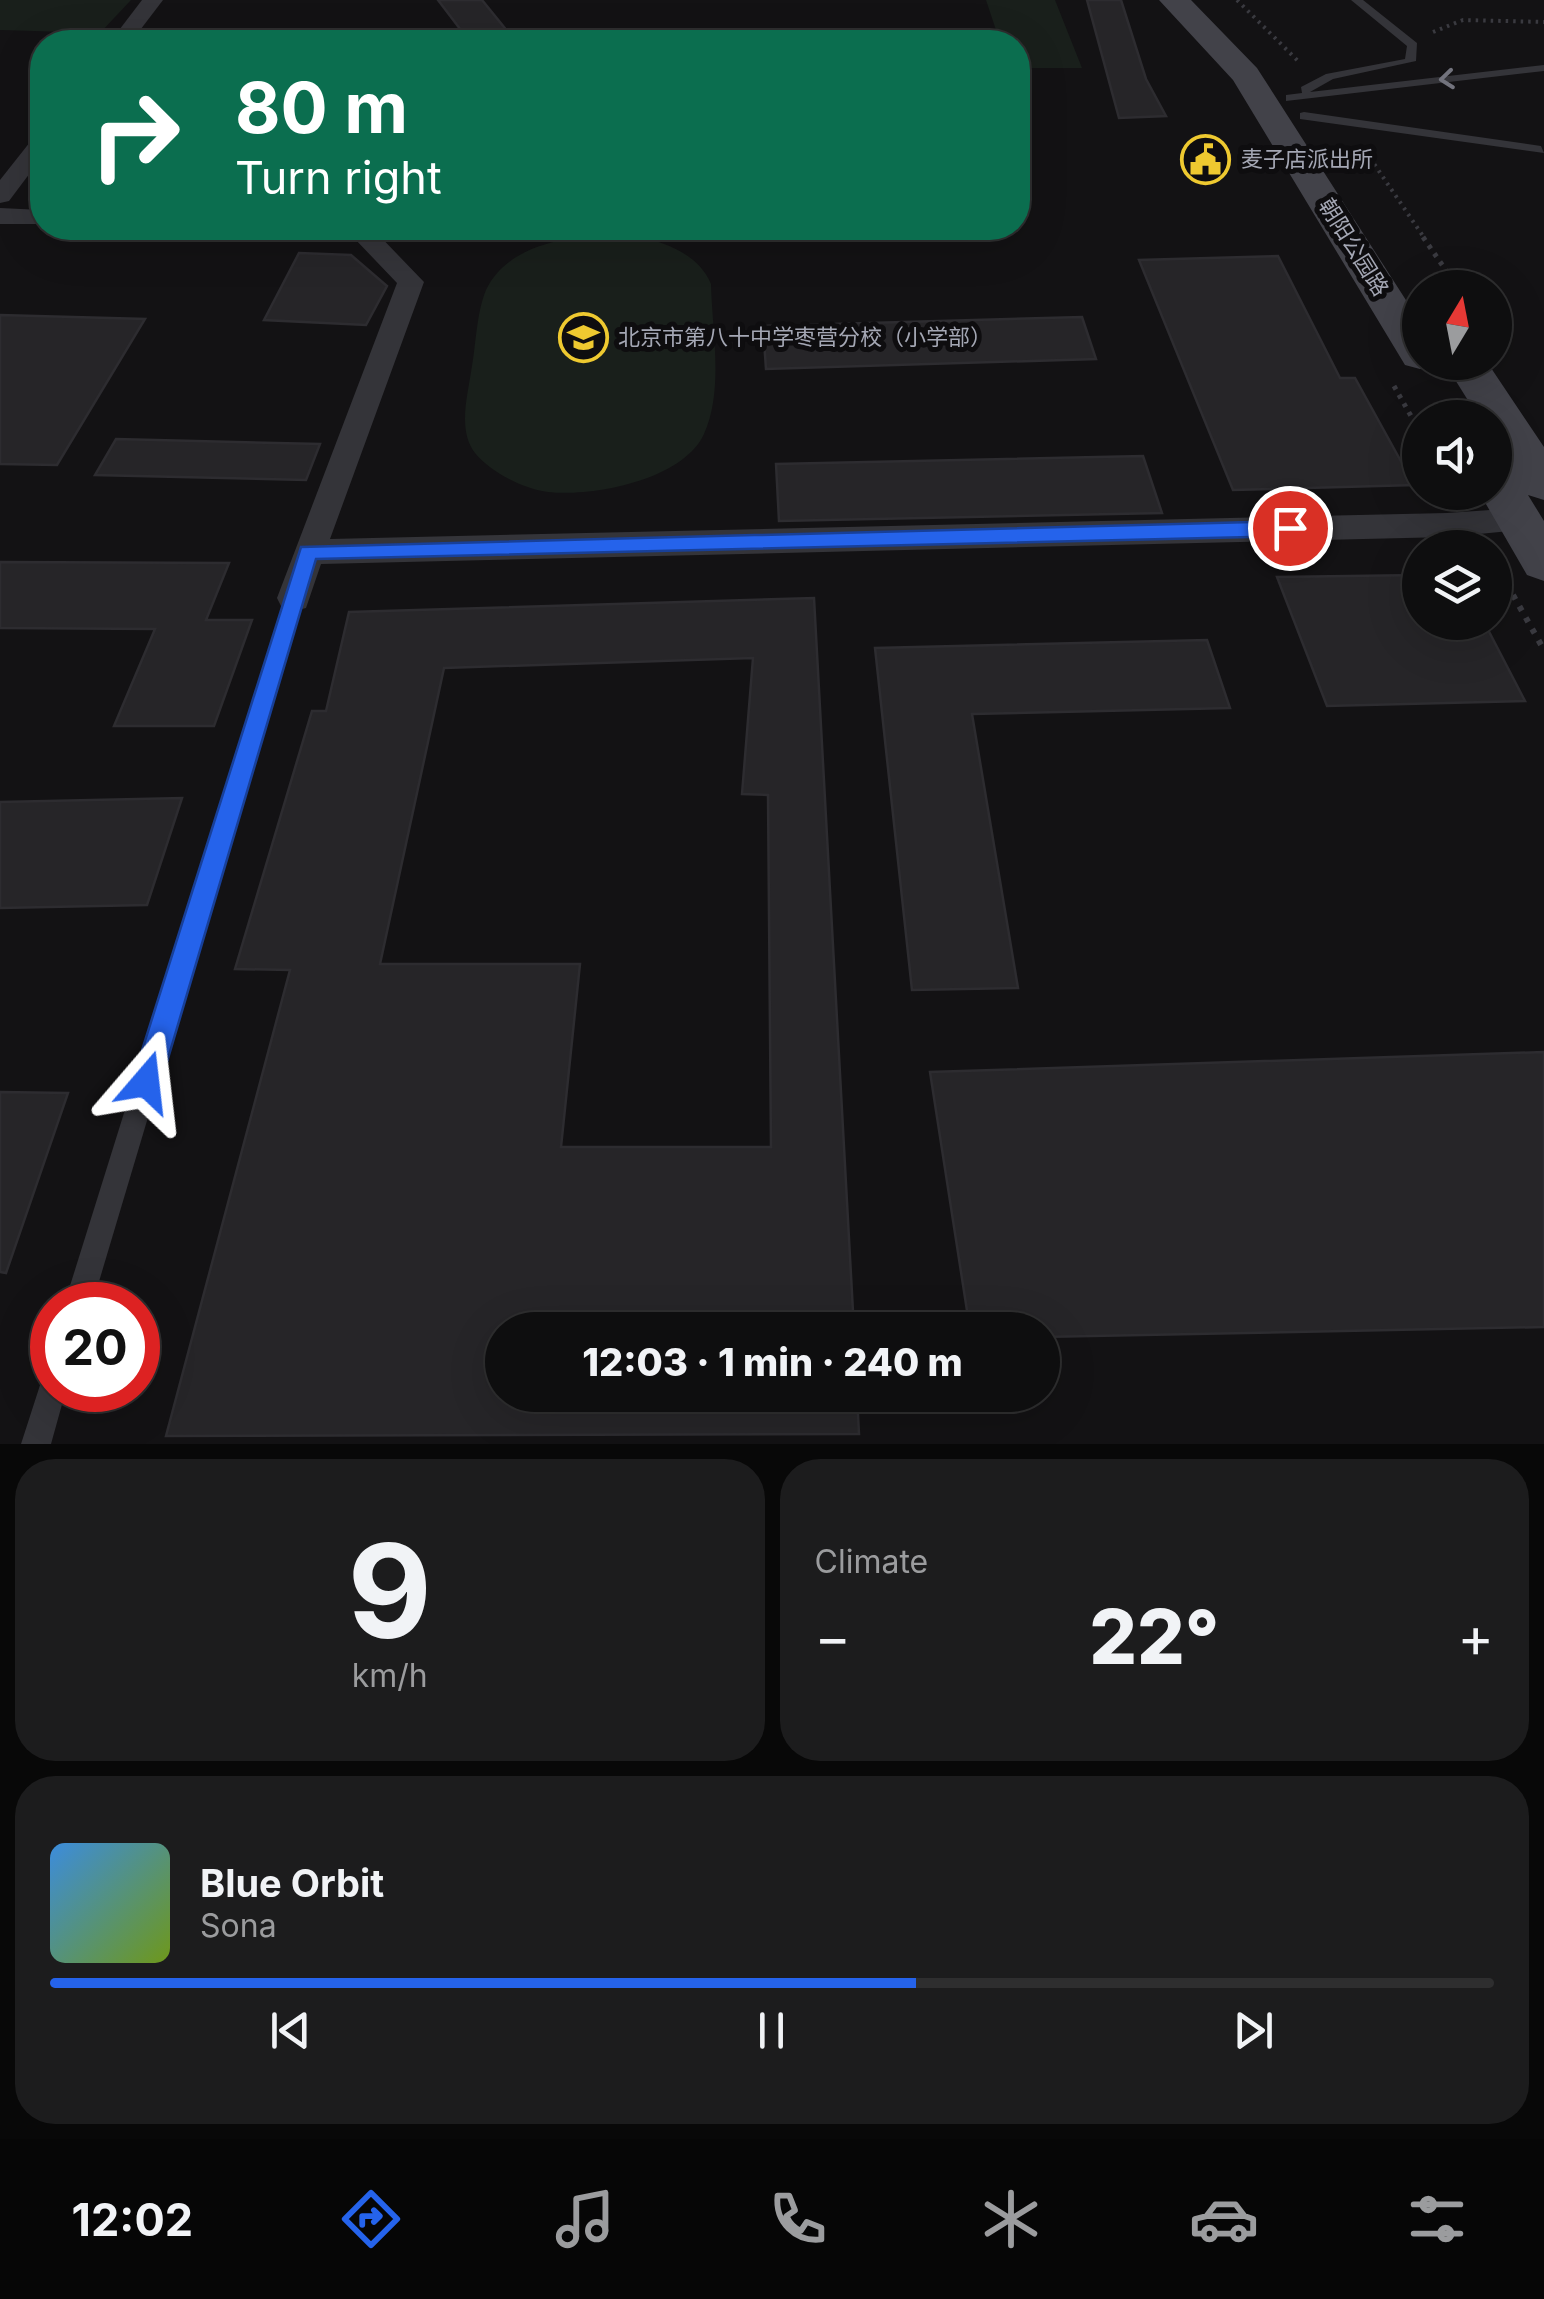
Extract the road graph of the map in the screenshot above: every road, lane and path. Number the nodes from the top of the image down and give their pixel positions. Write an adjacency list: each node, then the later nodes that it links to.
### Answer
1 (154, 0): 6 (street)
2 (1174, 0): 17 (main road, 朝阳公园路)
3 (1206, 0): 9 (main road, 朝阳公园路)
4 (1356, 0): 9 (lane)
5 (1544, 22): 7 (path)
6 (130, 30)
7 (1431, 32)
8 (1544, 68): 9 (lane, one-way to 9)
9 (1297, 107): 10 (lane); 16 (main road, 朝阳公园路)
10 (1541, 150)
11 (30, 157): 12 (street)
12 (0, 196)
13 (0, 216): 14 (street)
14 (30, 217)
15 (370, 240): 20 (street)
16 (1404, 270)
17 (1402, 326)
18 (1472, 380): 19 (main road)
19 (1519, 494): 20 (street); 21 (main road)
20 (308, 552): 22 (street)
21 (1524, 571): 23 (path)
22 (294, 598): 24 (lane)
23 (1544, 650)
24 (85, 1282)
25 (45, 1412): 26 (lane)
26 (36, 1444)

